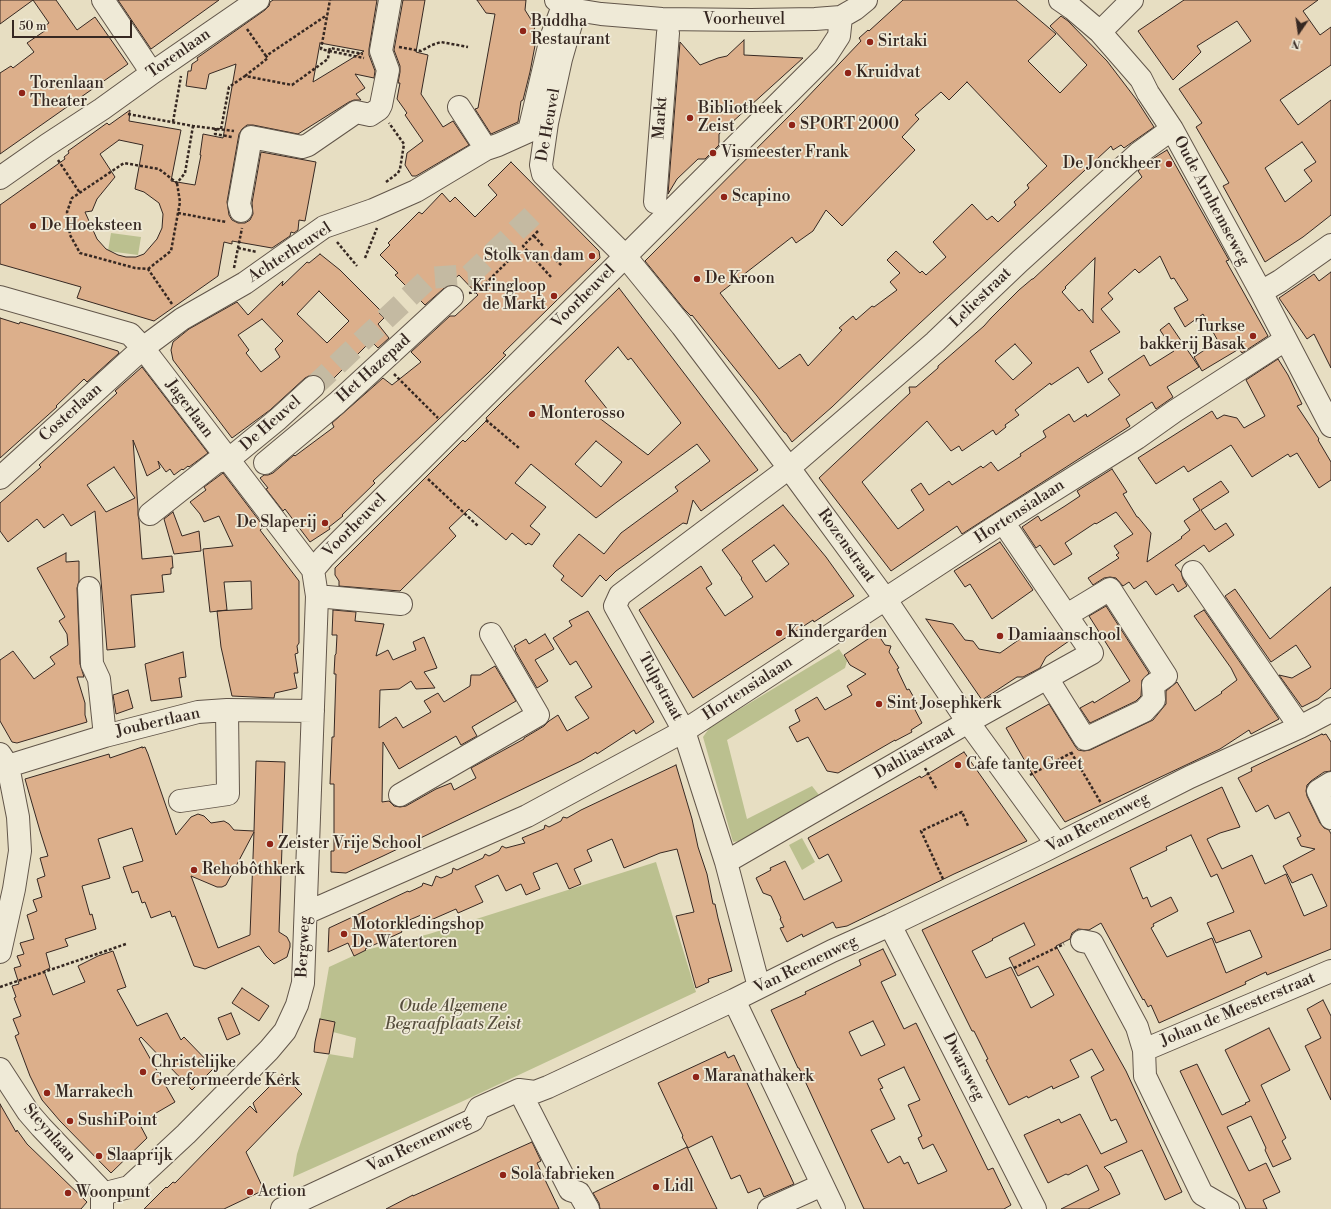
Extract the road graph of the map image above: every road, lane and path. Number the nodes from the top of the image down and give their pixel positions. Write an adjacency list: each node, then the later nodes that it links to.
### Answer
1 (102, 0): 20 (street)
2 (330, 0): 9 (path)
3 (390, 0): 24 (street)
4 (866, 0): 10 (street, Voorheuvel)
5 (1060, 0): 11 (street, Oude Arnhemseweg)
6 (1132, 0): 11 (street)
7 (248, 5): 15 (street, Torenlaan); 18 (path)
8 (565, 5): 10 (street, Voorheuvel); 27 (street, De Heuvel)
9 (327, 15): 16 (path); 18 (path)
10 (841, 17): 49 (street, Voorheuvel)
11 (1100, 32): 30 (street, Oude Arnhemseweg)
12 (668, 33): 39 (street, Markt)
13 (468, 47): 14 (path)
14 (404, 48)
15 (186, 50): 20 (street, Torenlaan); 25 (path)
16 (329, 51): 17 (path); 19 (path); 21 (path)
17 (360, 53)
18 (266, 56): 21 (path)
19 (369, 59)
20 (152, 73): 23 (street, Torenlaan)
21 (245, 76): 29 (path)
22 (459, 107): 34 (street)
23 (102, 109): 25 (path); 33 (street, Torenlaan)
24 (379, 109): 36 (path); 42 (street)
25 (173, 122): 26 (path)
26 (193, 126): 28 (path); 37 (path)
27 (538, 127): 34 (street, Achterheuvel); 49 (street, De Heuvel)
28 (216, 128): 29 (path); 32 (path)
29 (221, 129): 31 (path)
30 (1172, 129): 57 (street, Oude Arnhemseweg); 74 (street, Leliestraat)
31 (238, 132)
32 (227, 136)
33 (47, 145): 35 (street, Torenlaan); 38 (path)
34 (486, 149): 40 (street, Achterheuvel)
35 (0, 178)
36 (386, 182)
37 (177, 183): 38 (path); 41 (path)
38 (80, 193): 54 (path)
39 (655, 202)
40 (374, 210): 50 (path); 56 (street, Achterheuvel)
41 (178, 213): 42 (path); 54 (path)
42 (237, 220): 56 (path)
43 (538, 231): 44 (path)
44 (534, 236): 46 (path); 55 (path)
45 (1331, 245): 57 (street)
46 (544, 247)
47 (347, 254): 52 (path)
48 (552, 256): 53 (path)
49 (625, 256): 65 (street, Voorheuvel); 74 (street, Rozenstraat)
50 (365, 258)
51 (508, 261): 59 (path)
52 (358, 266)
53 (562, 266)
54 (148, 269): 60 (path)
55 (551, 277)
56 (233, 290): 60 (street, Achterheuvel)
57 (1261, 292): 61 (street, Oude Arnhemseweg)
58 (0, 297): 62 (street, Jagerlaan)
59 (452, 297): 63 (street, Het Hazepad)
60 (182, 319): 62 (street, Achterheuvel)
61 (1285, 340): 67 (street, Oude Arnhemseweg); 77 (street, Hortensialaan)
62 (143, 348): 71 (street, Jagerlaan); 75 (street, Costerlaan)
63 (382, 362): 68 (path); 69 (street, Het Hazepad)
64 (313, 387): 66 (street, De Heuvel)
65 (473, 408): 68 (street, Voorheuvel); 70 (path)
66 (278, 419): 69 (street); 71 (street, De Heuvel)
67 (1331, 426)
68 (450, 430): 73 (street, Voorheuvel)
69 (294, 439): 72 (street, Het Hazepad)
70 (519, 448)
71 (228, 460): 76 (street, De Heuvel); 79 (street, Jagerlaan)
72 (265, 463)
73 (415, 466): 78 (path); 79 (street, Voorheuvel)
74 (789, 468): 83 (street, Rozenstraat); 93 (street, Tulpstraat)
75 (0, 478)
76 (150, 514)
77 (1003, 522): 83 (street, Hortensialaan); 85 (street, Dahliastraat)
78 (478, 526)
79 (313, 570): 82 (street, Jagerlaan)
80 (1193, 572): 92 (street)
81 (89, 588): 94 (street)
82 (317, 596): 84 (street); 89 (street, Bergweg)
83 (886, 600): 91 (street, Rozenstraat); 93 (street, Hortensialaan)
84 (401, 604)
85 (1066, 615): 87 (street, Dahliastraat); 87 (street)
86 (491, 634): 102 (street)
87 (1047, 678): 91 (street, Dahliastraat)
88 (227, 710): 89 (street, Joubertlaan); 94 (street, Joubertlaan); 103 (street)
89 (313, 711): 110 (street, Bergweg)
90 (1329, 716): 92 (street, Van Reenenweg)
91 (968, 722): 96 (street, Dahliastraat); 100 (street, Rozenstraat)
92 (1300, 727): 104 (street, Van Reenenweg)
93 (684, 731): 108 (street, Tulpstraat); 110 (street, Hortensialaan)
94 (105, 736): 98 (street, Joubertlaan)
95 (1067, 747): 97 (path)
96 (916, 752): 101 (path); 108 (street, Dahliastraat)
97 (1071, 753): 100 (path); 104 (path)
98 (4, 760): 114 (street)
99 (1331, 783): 105 (street)
100 (1014, 784): 107 (street, Rozenstraat)
101 (937, 790)
102 (400, 795)
103 (180, 801)
104 (1109, 817): 107 (street, Van Reenenweg)
105 (1331, 818)
106 (968, 826): 109 (path)
107 (1056, 843): 109 (street, Van Reenenweg)
108 (726, 862): 118 (street, Tulpstraat)
109 (950, 896): 111 (street, Van Reenenweg)
110 (306, 913): 124 (street, Bergweg)
111 (890, 925): 118 (street, Van Reenenweg); 129 (street, Dwarsweg)
112 (1075, 942): 115 (path); 120 (street)
113 (126, 944): 117 (path)
114 (0, 952)
115 (1014, 968)
116 (1331, 971): 120 (street, Johan de Meesterstraat)
117 (0, 987)
118 (759, 987): 119 (street, Van Reenenweg)
119 (734, 1000): 122 (street, Van Reenenweg); 123 (street)
120 (1144, 1050): 130 (street)
121 (0, 1069): 124 (street, Steynlaan)
122 (519, 1090): 125 (street, Van Reenenweg); 126 (street)
123 (822, 1185): 127 (street); 128 (street)
124 (102, 1201)
125 (282, 1209)
126 (588, 1209)
127 (769, 1209)
128 (834, 1209)
129 (1035, 1209)
130 (1228, 1209)

